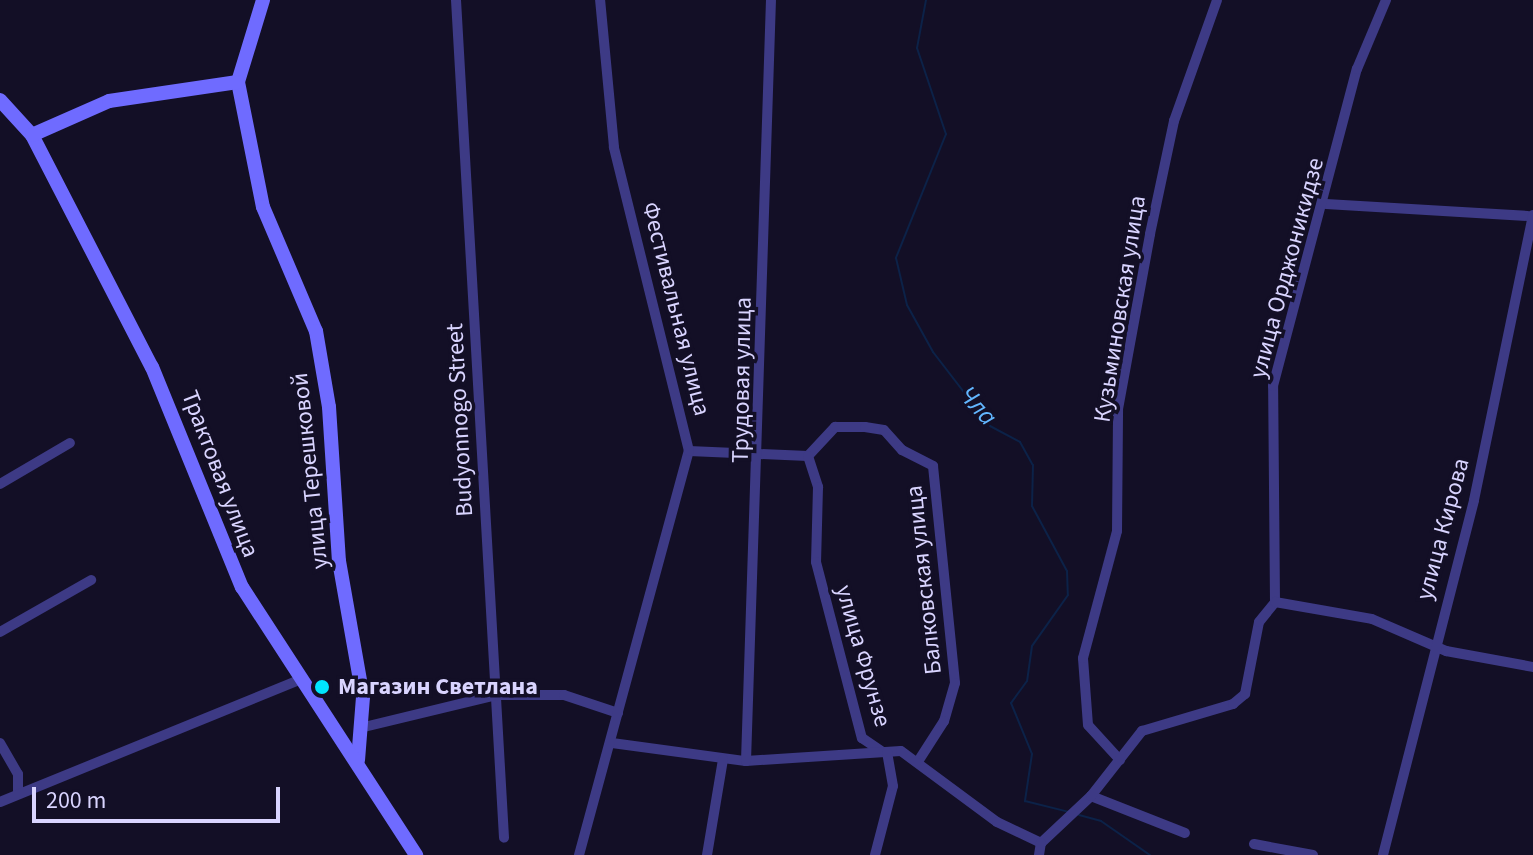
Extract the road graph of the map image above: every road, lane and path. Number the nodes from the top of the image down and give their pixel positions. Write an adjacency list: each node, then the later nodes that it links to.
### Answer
1 (263, 0): 7 (street, улица Терешковой)
2 (456, 0): 23 (street, Budyonnogo Street)
3 (600, 0): 13 (street, Фестивальная улица)
4 (771, 0): 14 (street, Трудовая улица)
5 (1217, 0): 32 (street, Кузьминовская улица)
6 (1386, 0): 10 (street, улица Орджоникидзе)
7 (238, 82): 9 (street); 25 (street, улица Терешковой)
8 (0, 100): 9 (street, Трактовая улица)
9 (32, 135): 22 (street, Трактовая улица)
10 (1326, 204): 11 (street); 18 (street, улица Орджоникидзе)
11 (1530, 216): 20 (street, улица Кирова)
12 (70, 443): 16 (street)
13 (689, 451): 14 (street); 24 (street, Фестивальная улица)
14 (762, 452): 15 (street); 33 (street, Трудовая улица)
15 (808, 456): 28 (street, улица Фрунзе); 31 (street, Балковская улица)
16 (0, 484)
17 (91, 580): 19 (street)
18 (1275, 602): 20 (street); 32 (street)
19 (0, 632)
20 (1433, 643): 21 (street); 47 (street, улица Кирова)
21 (1533, 667)
22 (302, 679): 30 (street, Трактовая улица); 34 (street)
23 (496, 695): 24 (street); 25 (street); 38 (street, Budyonnogo Street)
24 (618, 713): 27 (street, Фестивальная улица)
25 (360, 728): 30 (street, улица Терешковой)
26 (0, 743): 34 (street)
27 (612, 743): 29 (street); 42 (street, Фестивальная улица)
28 (887, 753): 31 (street); 33 (street); 44 (street, улица Фрунзе)
29 (723, 759): 33 (street); 43 (street)
30 (358, 760): 41 (street, Трактовая улица)
31 (919, 760): 39 (street)
32 (1120, 760): 35 (street)
33 (746, 761)
34 (18, 792): 36 (street)
35 (1091, 796): 37 (street); 39 (street)
36 (0, 802)
37 (1185, 833)
38 (504, 838)
39 (1041, 843): 45 (street)
40 (1254, 844): 46 (street)
41 (416, 855)
42 (579, 855)
43 (707, 855)
44 (875, 855)
45 (1039, 855)
46 (1313, 855)
47 (1383, 855)

